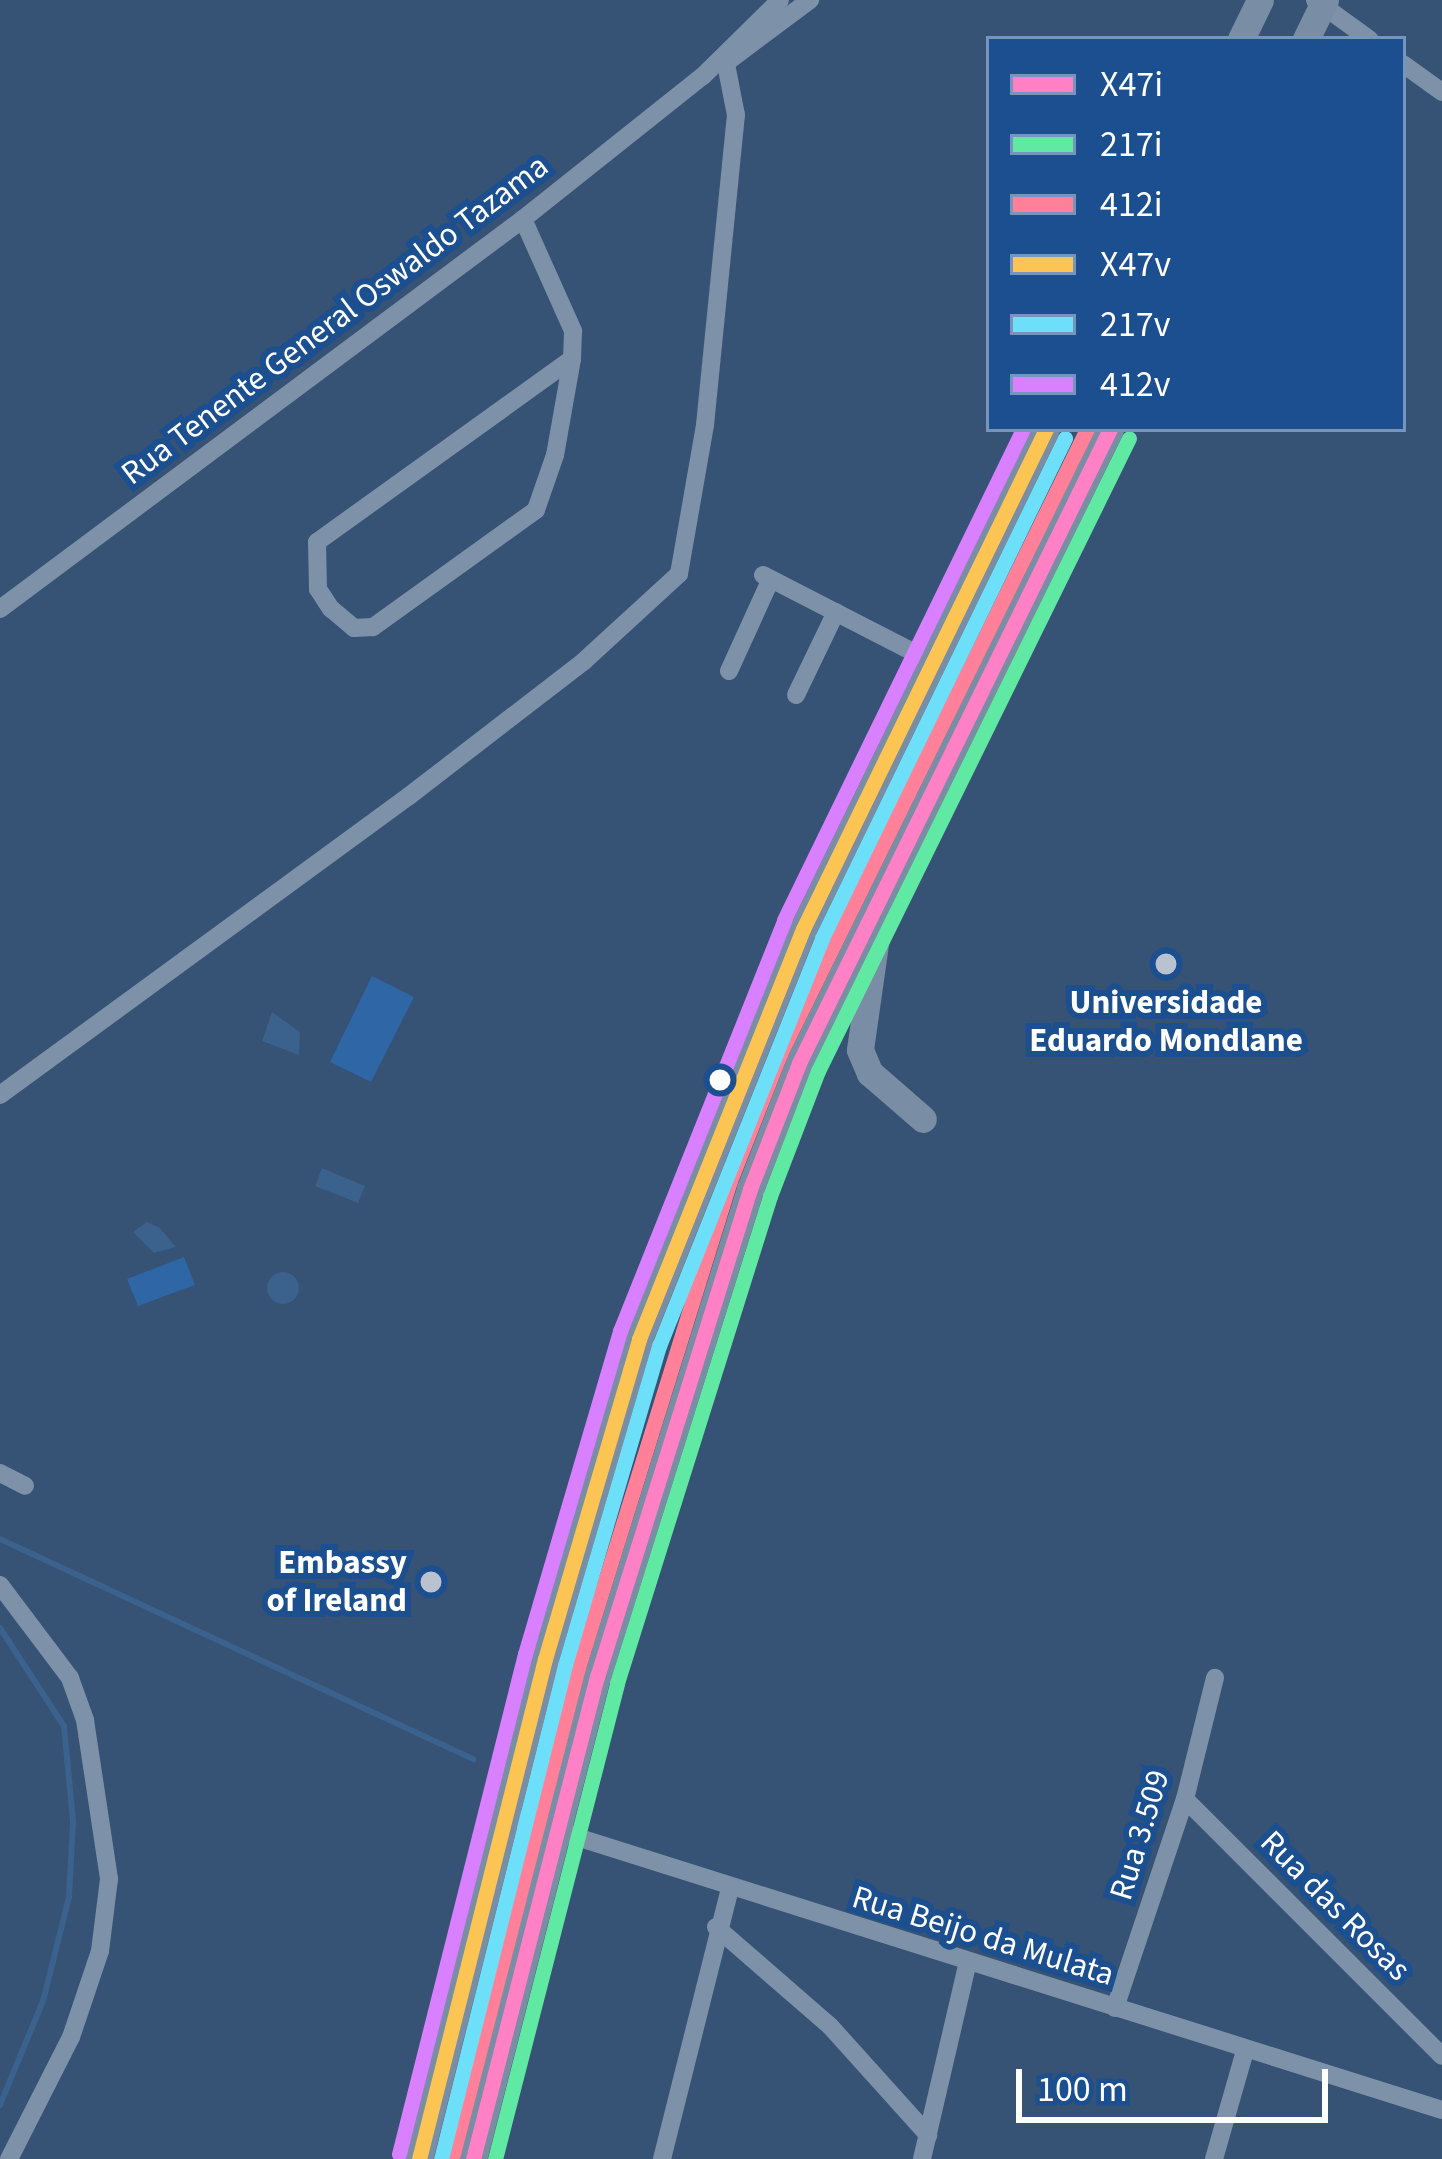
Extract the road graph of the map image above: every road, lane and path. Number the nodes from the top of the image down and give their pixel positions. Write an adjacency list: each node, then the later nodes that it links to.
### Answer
1 (780, 0): 10 (street, Rua Tenente General Oswaldo Tazama)
2 (810, 0): 8 (street, Rua Tenente General Oswaldo Tazama)
3 (1260, 0): 5 (main road)
4 (1321, 2): 6 (main road); 7 (street)
5 (1242, 36)
6 (1307, 36)
7 (1365, 36)
8 (725, 64): 10 (street, Rua Tenente General Oswaldo Tazama); 22 (street)
9 (1406, 66): 11 (street)
10 (703, 76): 12 (street, Rua Tenente General Oswaldo Tazama)
11 (1442, 92)
12 (523, 219): 13 (street); 16 (street, Rua Tenente General Oswaldo Tazama)
13 (572, 359): 13 (street)
14 (1045, 432): 18 (main road)
15 (1108, 432): 21 (main road)
16 (0, 609)
17 (836, 612): 18 (street); 19 (street); 20 (street)
18 (932, 662): 29 (main road)
19 (729, 671)
20 (796, 695)
21 (879, 899): 23 (main road); 30 (main road)
22 (0, 1095)
23 (922, 1120)
24 (0, 1474): 25 (street)
25 (25, 1486)
26 (0, 1586): 39 (street)
27 (1215, 1678): 28 (street, Rua 3.509)
28 (1185, 1799): 34 (street, Rua 3.509); 36 (street, Rua das Rosas)
29 (507, 1815): 30 (street, Rua Beijo da Mulata); 40 (main road)
30 (562, 1836): 31 (street, Rua Beijo da Mulata); 41 (main road)
31 (730, 1889): 32 (street); 33 (street, Rua Beijo da Mulata)
32 (716, 1928): 38 (street); 42 (street)
33 (968, 1961): 34 (street, Rua Beijo da Mulata); 38 (street)
34 (1115, 2008): 35 (street, Rua Beijo da Mulata)
35 (1245, 2051): 37 (street, Rua Beijo da Mulata); 44 (street)
36 (1442, 2056)
37 (1442, 2110)
38 (928, 2135): 43 (street)
39 (9, 2159)
40 (419, 2159)
41 (473, 2159)
42 (662, 2159)
43 (922, 2159)
44 (1214, 2159)

